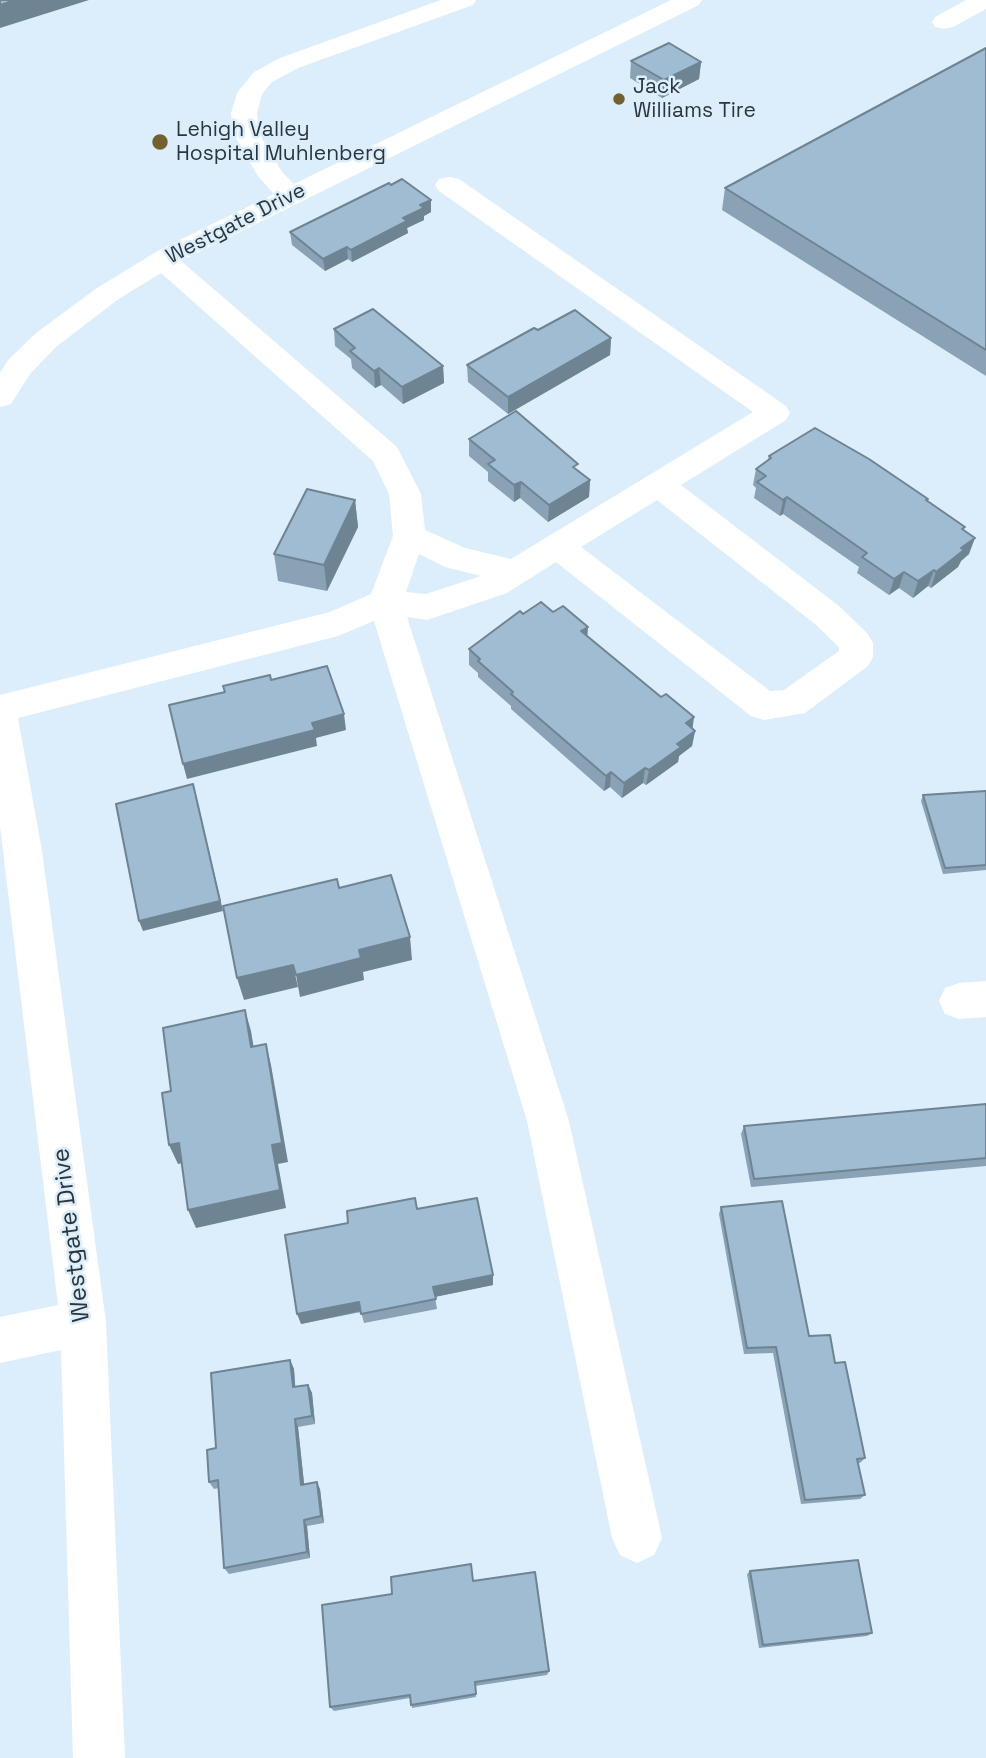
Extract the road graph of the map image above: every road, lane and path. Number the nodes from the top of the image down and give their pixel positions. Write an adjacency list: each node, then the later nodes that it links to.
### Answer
1 (464, 0): 4 (street)
2 (690, 0): 4 (street, Westgate Drive)
3 (449, 185): 8 (street)
4 (291, 196): 5 (street, Westgate Drive)
5 (163, 260): 6 (street, Westgate Drive); 9 (street)
6 (9, 363): 7 (street, Westgate Drive)
7 (0, 397)
8 (658, 484): 10 (street); 10 (street)
9 (409, 536): 11 (street); 12 (street)
10 (558, 545): 11 (street)
11 (515, 572): 12 (street)
12 (385, 602): 13 (street); 17 (street)
13 (0, 709)
14 (0, 715): 15 (street, Westgate Drive)
15 (83, 1322): 16 (street); 18 (street, Westgate Drive)
16 (0, 1339)
17 (637, 1538)
18 (99, 1758)

